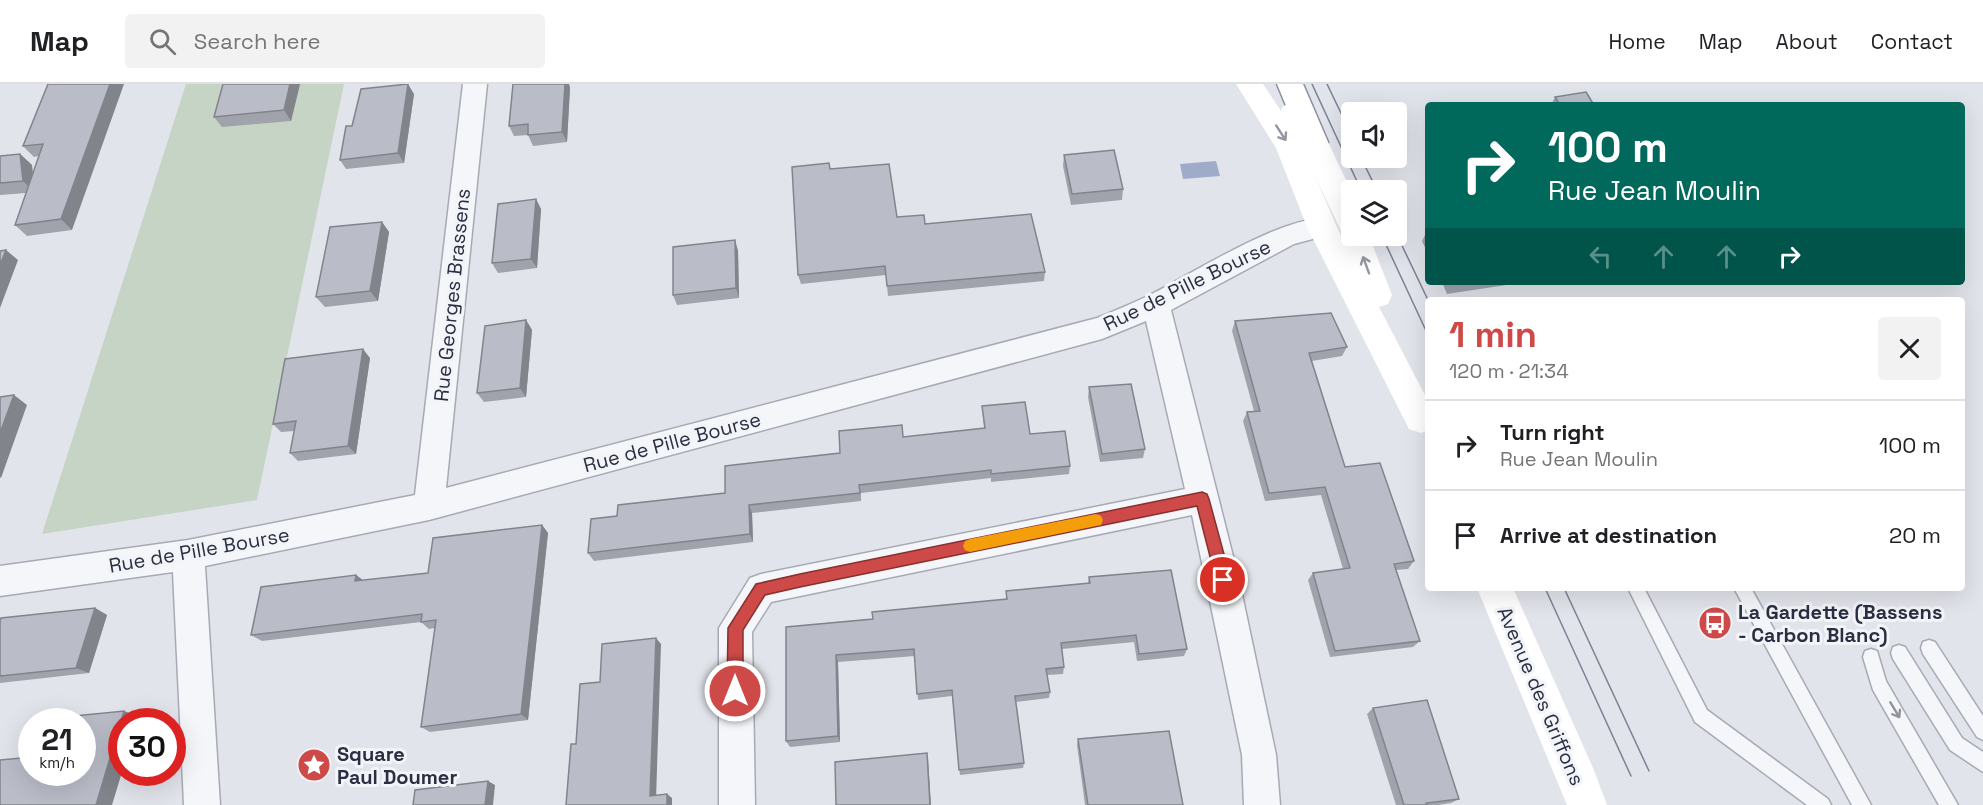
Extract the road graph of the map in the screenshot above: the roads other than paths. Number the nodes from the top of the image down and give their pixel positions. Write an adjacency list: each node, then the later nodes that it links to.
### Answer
1 (475, 84): 12 (street, Rue Georges Brassens)
2 (1249, 84): 7 (main road, one-way to 7)
3 (1273, 84): 5 (main road)
4 (1290, 84): 5 (main road)
5 (1314, 142): 6 (main road)
6 (1341, 201)
7 (1322, 227): 9 (street, Rue de Pille Bourse); 10 (main road)
8 (1359, 246): 10 (main road, one-way to 8)
9 (1156, 305): 11 (street); 12 (street, Rue de Pille Bourse)
10 (1425, 427)
11 (1202, 499): 24 (street); 25 (street)
12 (429, 506): 13 (street, Rue de Pille Bourse)
13 (188, 555): 14 (street, Rue de Pille Bourse); 23 (street)
14 (0, 581)
15 (1496, 591): 26 (main road, Avenue des Griffons)
16 (1638, 591): 27 (lane)
17 (1744, 591): 28 (lane)
18 (1929, 648): 21 (lane)
19 (1899, 653): 22 (lane)
20 (1871, 657): 29 (lane, one-way to 29)
21 (1983, 731)
22 (1983, 763)
23 (202, 805)
24 (737, 805)
25 (1262, 805)
26 (1587, 805)
27 (1822, 805)
28 (1862, 805)
29 (1949, 805)

